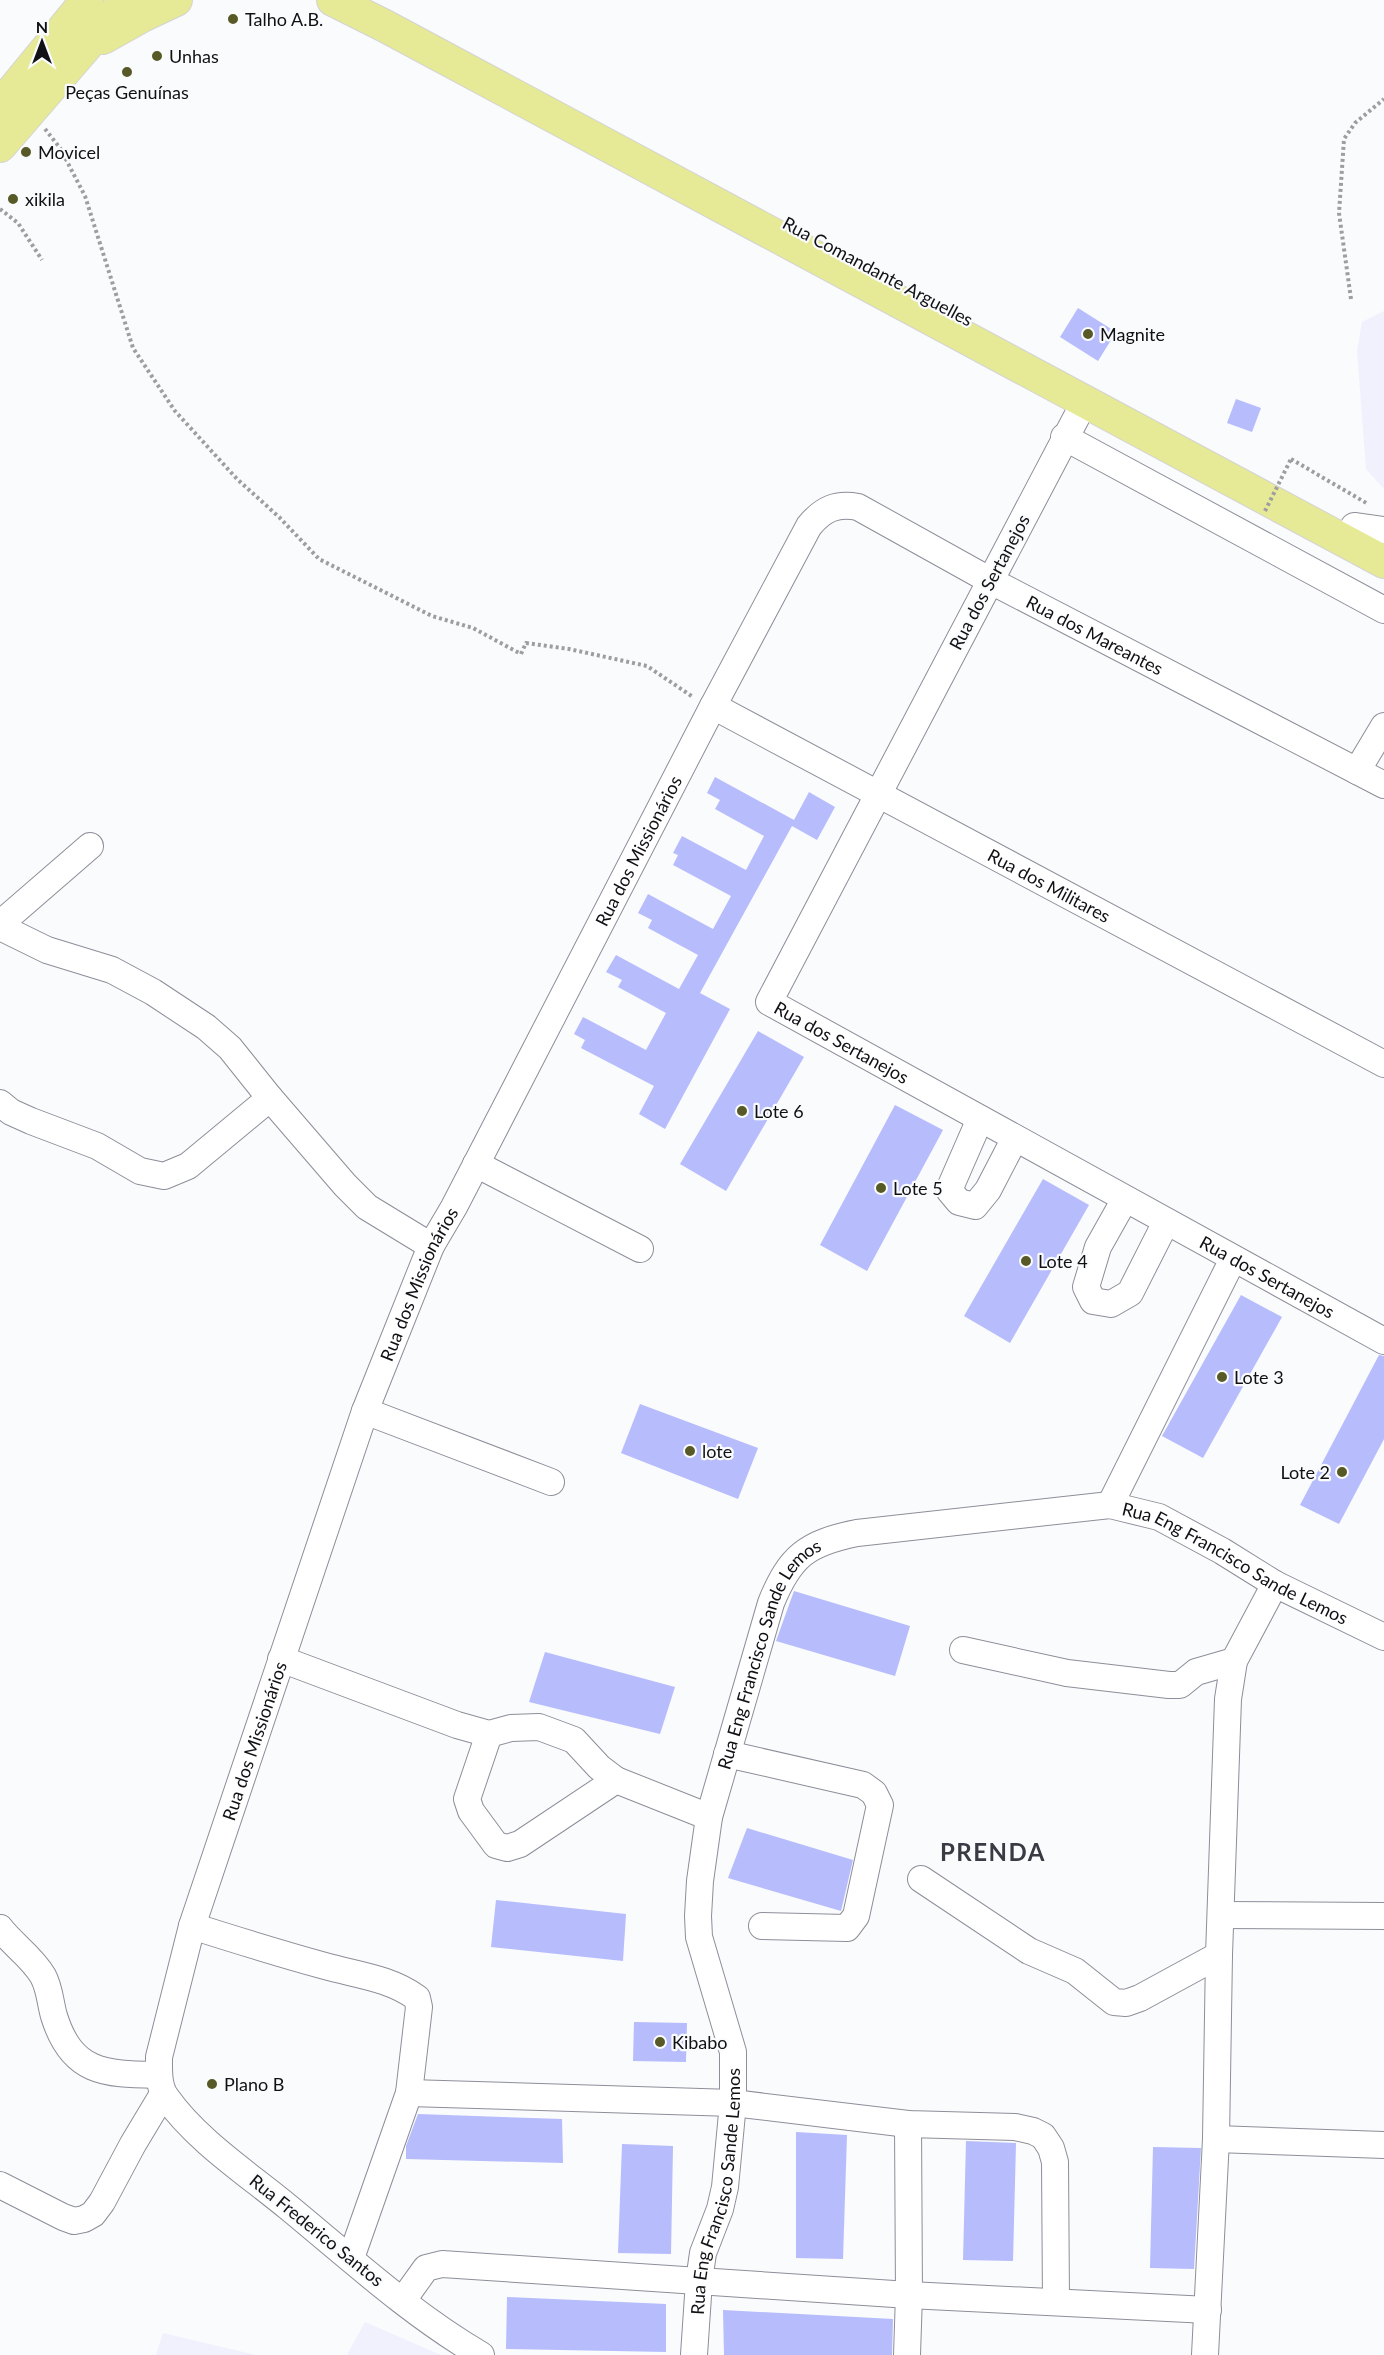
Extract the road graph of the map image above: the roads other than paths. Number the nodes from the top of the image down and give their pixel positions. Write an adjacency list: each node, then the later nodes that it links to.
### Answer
1 (58, 0): 9 (main road)
2 (87, 0): 10 (main road)
3 (126, 0): 8 (main road)
4 (176, 0): 8 (main road)
5 (313, 0): 7 (main road)
6 (333, 0): 7 (main road)
7 (381, 9): 12 (main road, Rua Comandante Arguelles); 14 (main road, Rua Comandante Arguelles)
8 (82, 52): 10 (main road)
9 (0, 72)
10 (15, 108): 11 (main road)
11 (0, 146)
12 (1084, 401): 13 (street, Rua dos Sertanejos); 17 (main road, Rua Comandante Arguelles)
13 (1064, 437): 18 (street, Rua dos Sertanejos); 19 (street)
14 (1371, 521): 16 (main road, Rua Comandante Arguelles)
15 (809, 526): 18 (street, Rua dos Mareantes); 20 (street, Rua dos Missionários)
16 (1384, 542)
17 (1384, 562)
18 (991, 581): 22 (street, Rua dos Mareantes); 24 (street, Rua dos Sertanejos)
19 (1384, 610)
20 (712, 707): 24 (street, Rua dos Militares); 32 (street, Rua dos Missionários)
21 (1384, 726): 22 (street)
22 (1357, 771): 23 (street, Rua dos Mareantes)
23 (1384, 785)
24 (879, 793): 27 (street, Rua dos Militares); 30 (street, Rua dos Sertanejos)
25 (90, 846): 26 (street)
26 (0, 925): 28 (street)
27 (1384, 1064)
28 (270, 1098): 29 (street); 35 (street)
29 (0, 1103)
30 (980, 1119): 31 (street, Rua dos Sertanejos); 31 (street)
31 (1015, 1138): 33 (street, Rua dos Sertanejos)
32 (476, 1164): 35 (street, Rua dos Missionários); 36 (street)
33 (1125, 1199): 34 (street, Rua dos Sertanejos); 34 (street)
34 (1166, 1222): 37 (street, Rua dos Sertanejos)
35 (431, 1246): 39 (street, Rua dos Missionários)
36 (640, 1249)
37 (1233, 1259): 38 (street, Rua dos Sertanejos); 41 (street)
38 (1384, 1341)
39 (365, 1411): 40 (street); 45 (street, Rua dos Missionários)
40 (550, 1482)
41 (1110, 1505): 42 (street, Rua Eng Francisco Sande Lemos); 48 (street, Rua Eng Francisco Sande Lemos)
42 (1275, 1584): 43 (street, Rua Eng Francisco Sande Lemos); 46 (street)
43 (1384, 1638)
44 (963, 1650): 46 (street)
45 (281, 1659): 47 (street); 54 (street, Rua dos Missionários)
46 (1234, 1661): 52 (street)
47 (489, 1734): 49 (street); 49 (street)
48 (728, 1754): 50 (street, Rua Eng Francisco Sande Lemos); 55 (street)
49 (616, 1780): 50 (street)
50 (709, 1818): 60 (street, Rua Eng Francisco Sande Lemos)
51 (921, 1879): 57 (street)
52 (1221, 1915): 53 (street); 57 (street)
53 (1384, 1916)
54 (192, 1926): 58 (street, Rua dos Missionários); 59 (street)
55 (762, 1926)
56 (0, 1928): 58 (street)
57 (1219, 1955): 62 (street)
58 (161, 2085): 64 (street); 65 (street, Rua Frederico Santos)
59 (409, 2093): 60 (street); 65 (street)
60 (733, 2103): 61 (street); 66 (street, Rua Eng Francisco Sande Lemos)
61 (908, 2124): 67 (street); 69 (street)
62 (1216, 2139): 63 (street); 70 (street)
63 (1384, 2145)
64 (0, 2185)
65 (351, 2258): 68 (street, Rua Frederico Santos)
66 (699, 2281): 67 (street); 68 (street); 72 (street, Rua Eng Francisco Sande Lemos)
67 (909, 2295): 69 (street); 73 (street)
68 (403, 2300): 71 (street, Rua Frederico Santos)
69 (1056, 2301): 70 (street)
70 (1208, 2310): 74 (street)
71 (481, 2355)
72 (694, 2355)
73 (907, 2355)
74 (1205, 2355)

